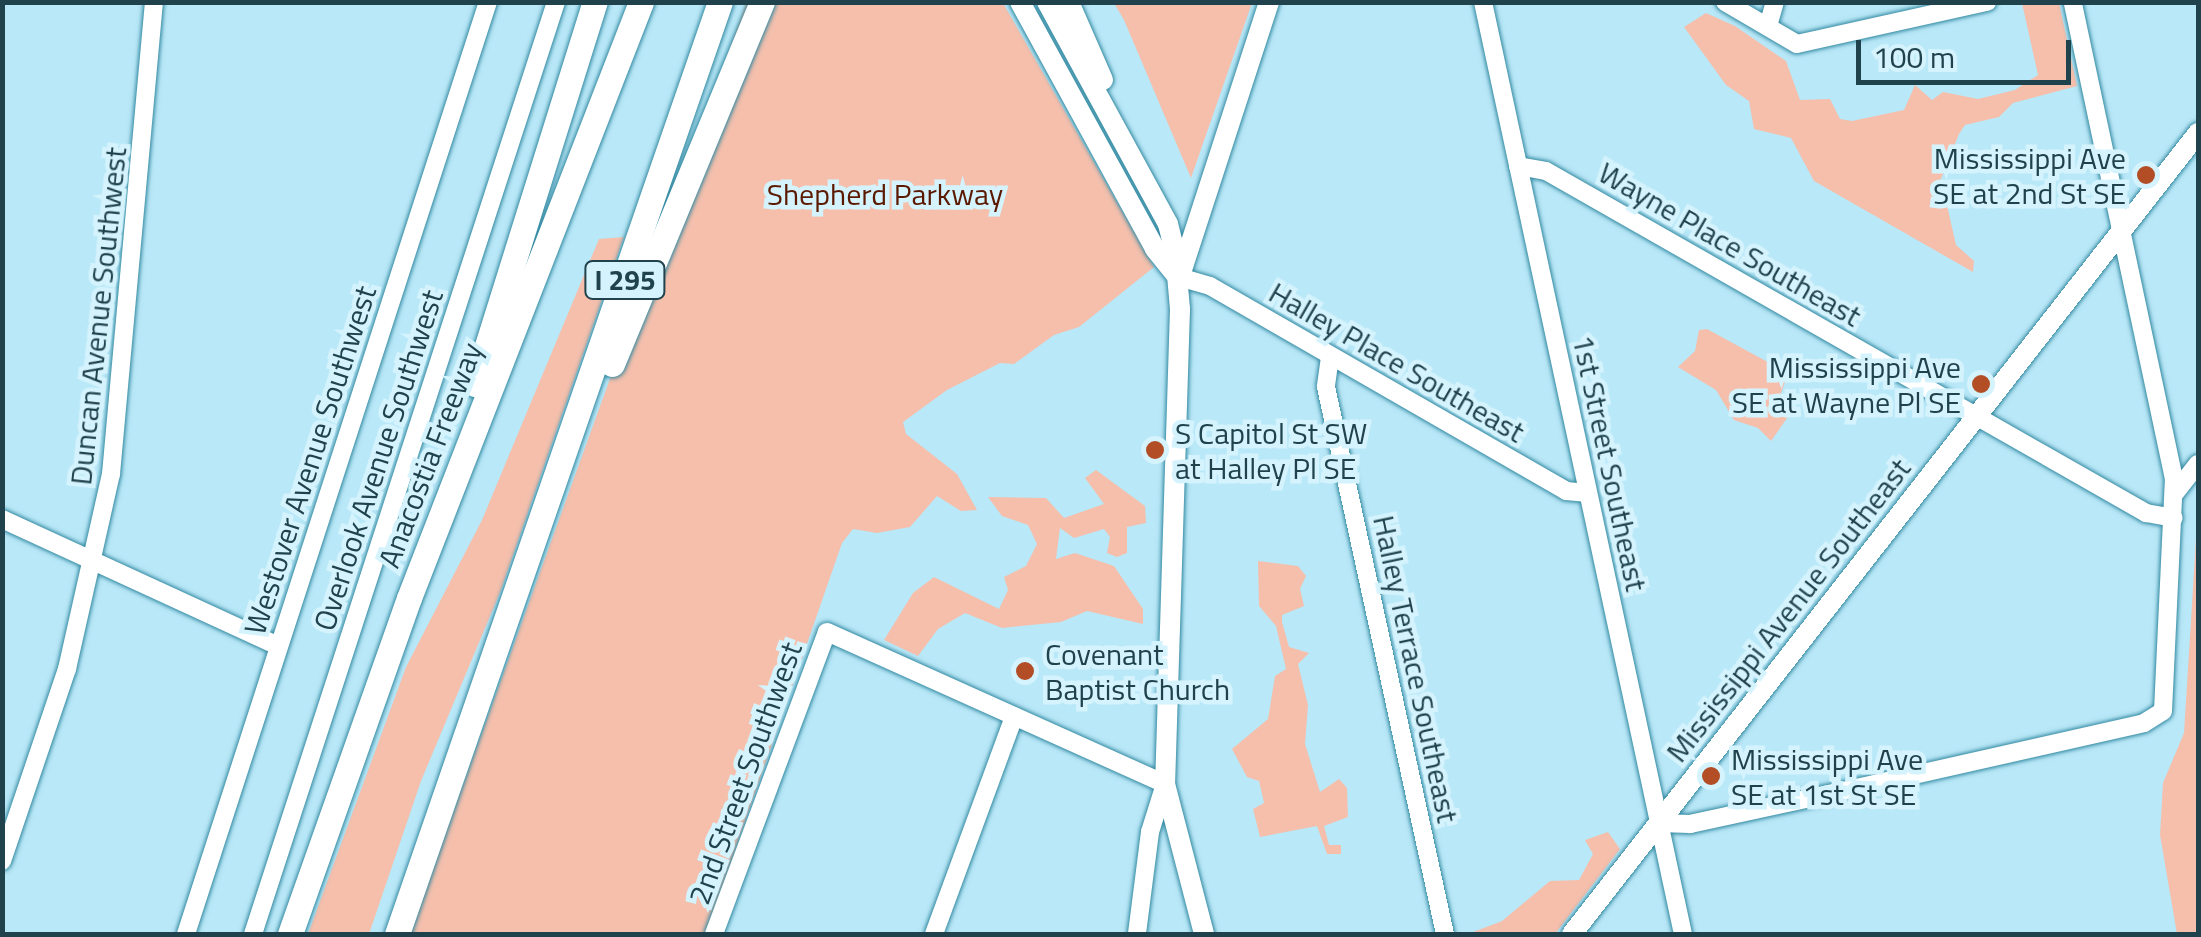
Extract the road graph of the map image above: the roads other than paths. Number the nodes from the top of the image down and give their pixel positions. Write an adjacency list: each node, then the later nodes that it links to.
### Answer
1 (154, 2): 32 (street, Duncan Avenue Southwest)
2 (488, 2): 33 (street, Westover Avenue Southwest)
3 (556, 2): 39 (street, Overlook Avenue Southwest)
4 (596, 2): 28 (highway)
5 (641, 2): 28 (highway, Anacostia Freeway / I 295)
6 (720, 2): 31 (highway, I 295)
7 (762, 2): 31 (highway)
8 (1020, 2): 22 (main road)
9 (1047, 2): 19 (main road)
10 (1069, 2): 19 (main road)
11 (1268, 2): 22 (main road)
12 (1483, 2): 20 (street, 1st Street Southeast)
13 (1725, 2): 17 (street)
14 (1775, 2): 17 (street)
15 (1987, 2): 17 (street)
16 (2073, 2): 21 (street)
17 (1768, 26)
18 (2198, 133): 21 (main road, Mississippi Avenue Southeast)
19 (1124, 143): 22 (main road)
20 (1518, 166): 24 (street, Wayne Place Southeast); 26 (street, 1st Street Southeast)
21 (2121, 231): 24 (main road, Mississippi Avenue Southeast); 27 (street)
22 (1179, 278): 23 (street, Halley Place Southeast); 35 (main road)
23 (1330, 357): 26 (street, Halley Place Southeast); 46 (street, Halley Terrace Southeast)
24 (1976, 417): 29 (street, Wayne Place Southeast); 36 (main road, Mississippi Avenue Southeast)
25 (2198, 464): 27 (street)
26 (1588, 493): 36 (street, 1st Street Southeast)
27 (2175, 493): 29 (street)
28 (448, 500): 40 (highway, Anacostia Freeway / I 295)
29 (2174, 518): 36 (street)
30 (2, 519): 32 (street)
31 (528, 557): 41 (highway, I 295)
32 (93, 558): 33 (street); 37 (street, Duncan Avenue Southwest)
33 (278, 646): 38 (street, Westover Avenue Southwest)
34 (1014, 716): 35 (street); 42 (street, 2nd Street Southwest); 43 (street)
35 (1165, 784): 44 (street); 45 (main road)
36 (1659, 823): 47 (main road, Mississippi Avenue Southeast); 48 (street, 1st Street Southeast)
37 (2, 861)
38 (186, 934)
39 (253, 934)
40 (290, 934)
41 (397, 934)
42 (714, 934)
43 (934, 934)
44 (1137, 934)
45 (1204, 934)
46 (1444, 934)
47 (1572, 934)
48 (1683, 934)

